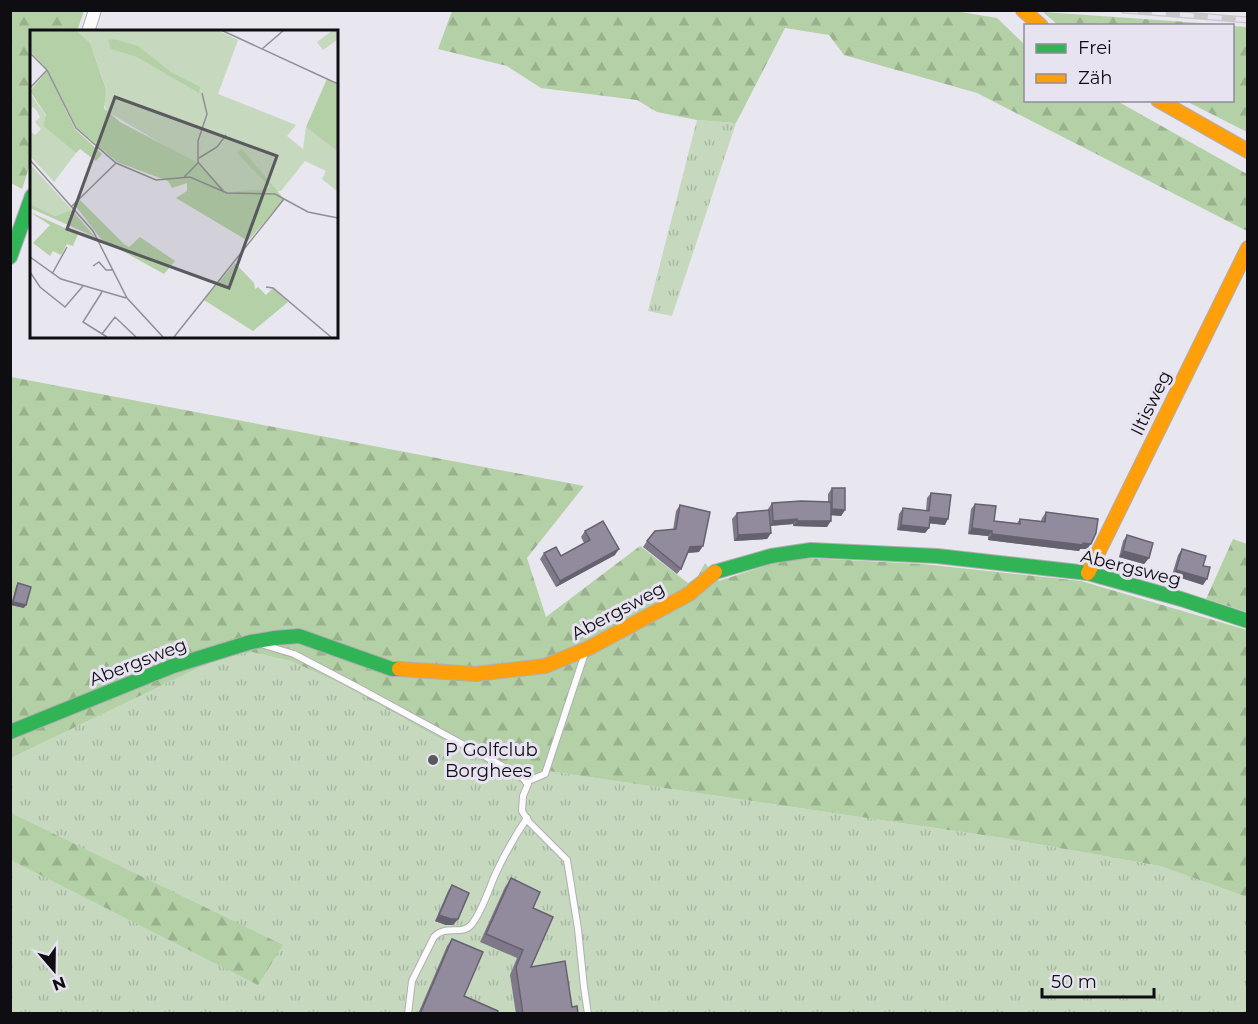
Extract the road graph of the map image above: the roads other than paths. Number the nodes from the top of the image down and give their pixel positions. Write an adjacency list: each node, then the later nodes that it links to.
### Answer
1 (95, 10): 4 (street)
2 (1023, 10): 3 (street)
3 (1039, 24)
4 (89, 30)
5 (1162, 102): 6 (street)
6 (1248, 151)
7 (30, 202): 9 (street)
8 (1248, 248): 10 (street, Iltisweg)
9 (10, 257)
10 (1088, 573): 11 (street, Abergsweg); 13 (street, Abergsweg)
11 (1248, 621)
12 (251, 642): 13 (street, Abergsweg); 14 (street, Abergsweg); 15 (lane)
13 (586, 650): 15 (lane)
14 (10, 732)
15 (526, 782): 16 (lane)
16 (527, 818): 17 (lane); 18 (lane)
17 (408, 1014)
18 (588, 1014)

